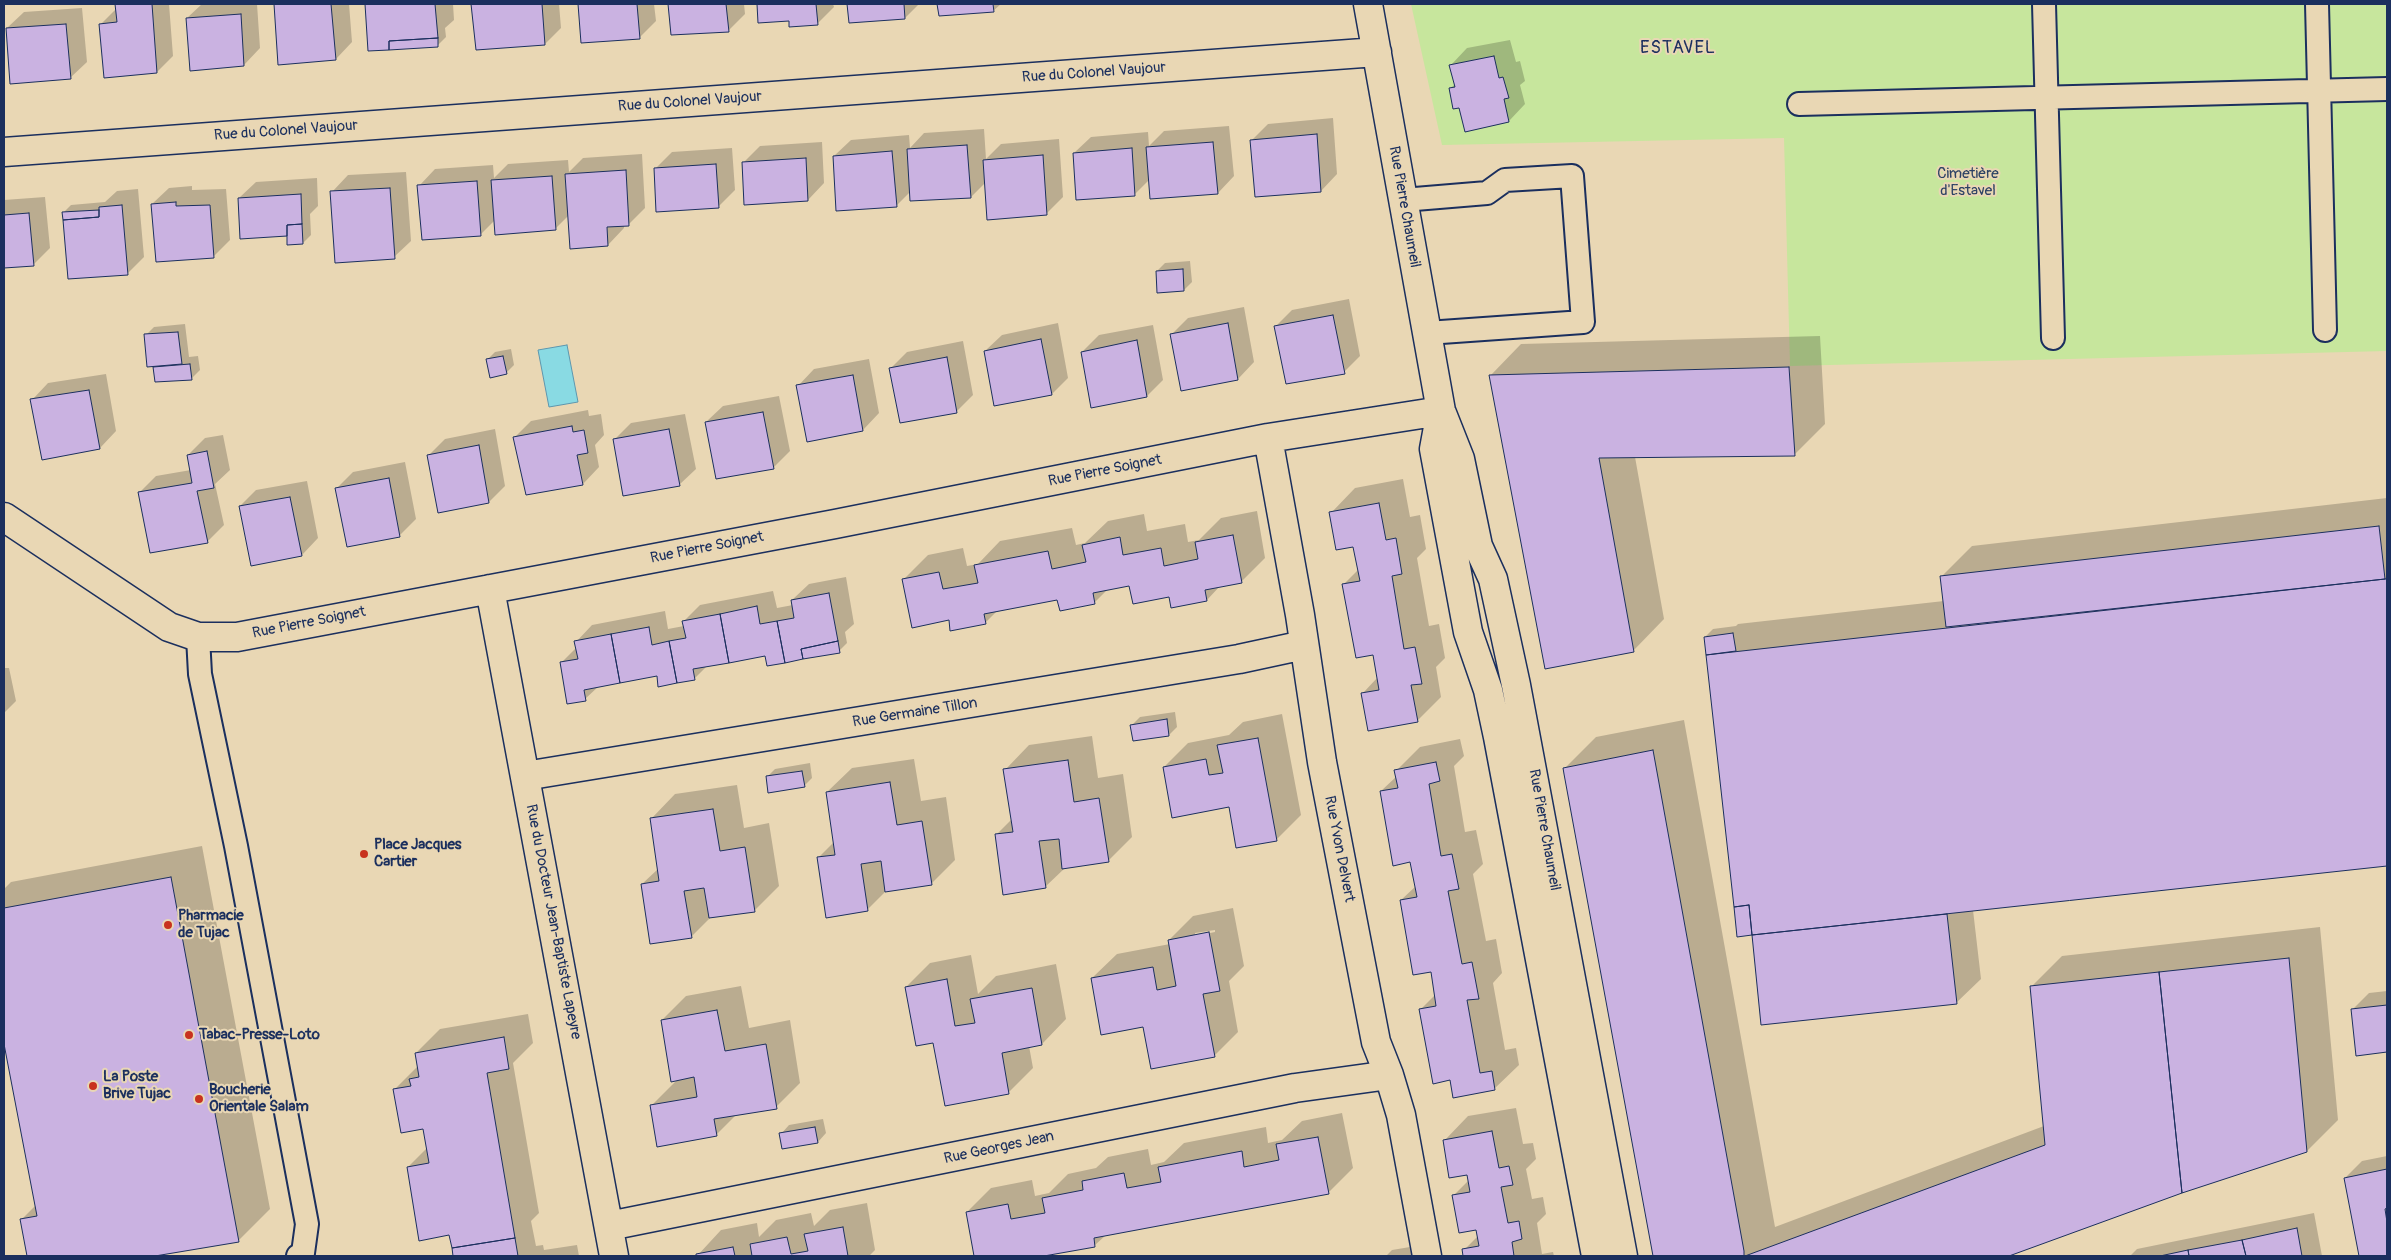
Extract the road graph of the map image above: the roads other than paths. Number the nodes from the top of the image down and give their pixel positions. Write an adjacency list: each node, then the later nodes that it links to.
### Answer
1 (1368, 4): 4 (street, Rue Pierre Chaumeil)
2 (2044, 4): 7 (lane)
3 (2317, 4): 6 (lane)
4 (1377, 52): 9 (street, Rue du Colonel Vaujour); 10 (street, Rue Pierre Chaumeil)
5 (2387, 89): 6 (lane)
6 (2320, 90): 7 (lane); 11 (lane)
7 (2046, 98): 8 (lane); 13 (lane)
8 (1799, 104)
9 (4, 152)
10 (1403, 200): 12 (street, Rue Pierre Chaumeil); 12 (lane)
11 (2325, 330)
12 (1427, 333): 14 (street, Rue Pierre Chaumeil)
13 (2053, 338)
14 (1441, 411): 15 (street, Rue Pierre Soignet); 26 (street, Rue Pierre Chaumeil); 27 (street, Rue Pierre Chaumeil)
15 (1268, 438): 17 (street, Rue Pierre Soignet); 19 (street, Rue Yvon Delvert)
16 (4, 517): 18 (street, Rue Pierre Soignet)
17 (490, 589): 18 (street, Rue Pierre Soignet); 20 (street, Rue du Docteur Jean-Baptiste Lapeyre)
18 (198, 637): 23 (lane)
19 (1304, 645): 20 (street, Rue Germaine Tillon); 21 (street, Rue Yvon Delvert)
20 (525, 776): 22 (street, Rue du Docteur Jean-Baptiste Lapeyre)
21 (1389, 1075): 22 (street, Rue Georges Jean); 25 (street, Rue Yvon Delvert)
22 (609, 1226): 24 (street, Rue du Docteur Jean-Baptiste Lapeyre)
23 (298, 1256)
24 (614, 1256)
25 (1427, 1256)
26 (1596, 1256)
27 (1623, 1256)

